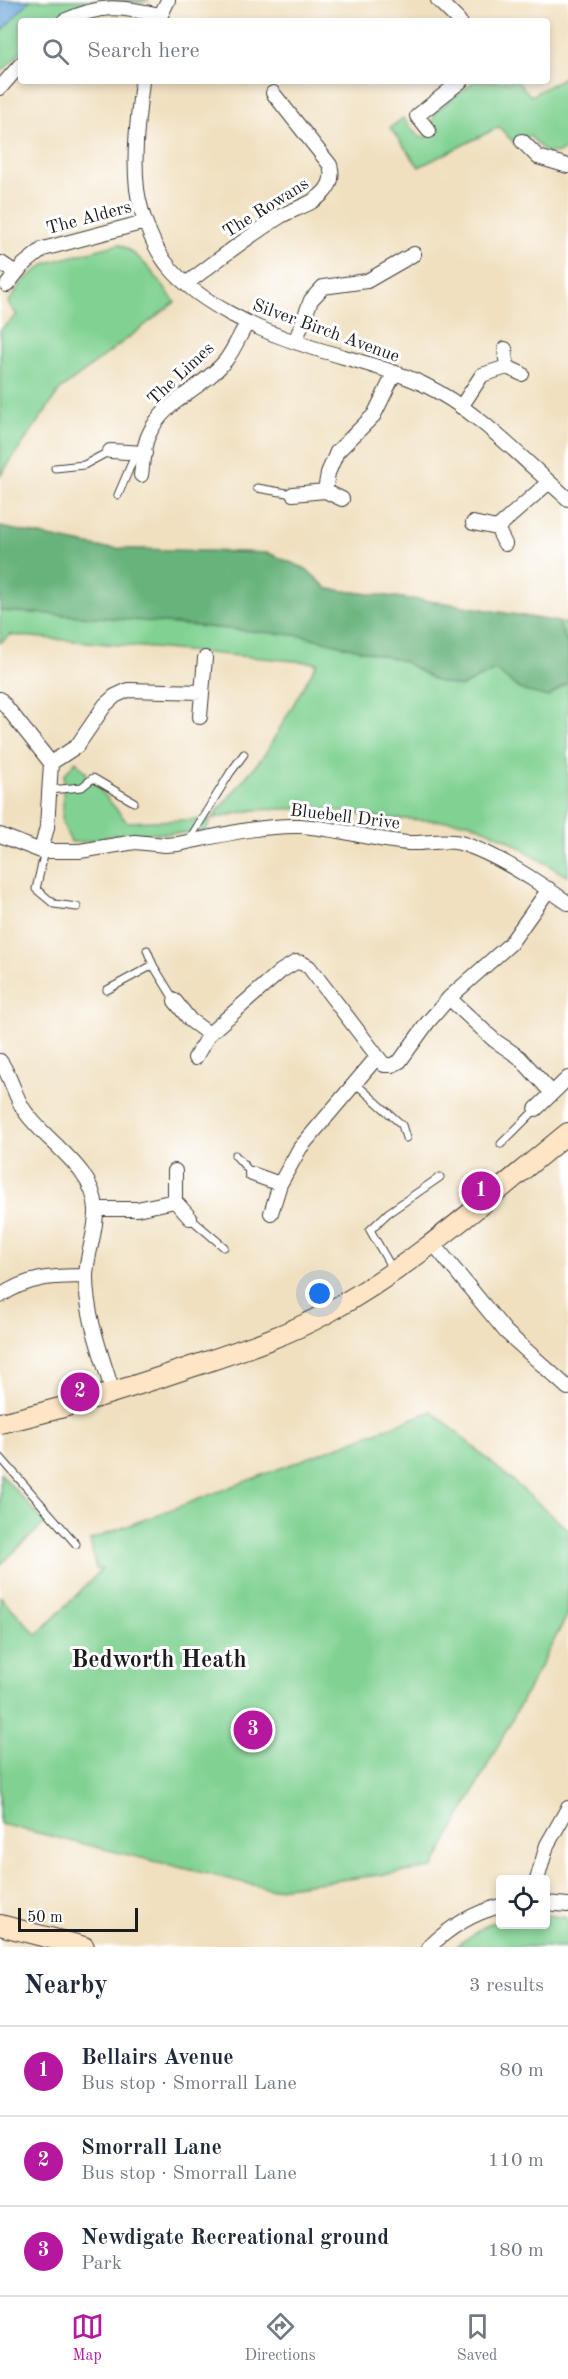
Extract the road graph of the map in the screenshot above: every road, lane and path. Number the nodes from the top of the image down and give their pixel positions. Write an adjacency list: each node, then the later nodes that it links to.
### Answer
1 (168, 0): 4 (street)
2 (438, 0): 5 (street)
3 (72, 18): 4 (street)
4 (159, 18)
5 (456, 18)
6 (18, 67): 9 (street)
7 (142, 84): 14 (street, Silver Birch Avenue)
8 (457, 84): 11 (street)
9 (0, 88)
10 (273, 93): 17 (street, The Rowans)
11 (429, 131)
12 (522, 141): 13 (street)
13 (568, 166)
14 (145, 222): 16 (street, The Alders); 17 (street, Silver Birch Avenue)
15 (414, 254): 19 (street)
16 (0, 263)
17 (187, 283): 18 (street, Silver Birch Avenue)
18 (247, 323): 19 (street, Silver Birch Avenue); 26 (street, The Limes)
19 (295, 342): 22 (street, Silver Birch Avenue)
20 (505, 349): 21 (street)
21 (507, 367): 23 (street); 24 (street)
22 (394, 374): 24 (street, Silver Birch Avenue); 31 (street)
23 (522, 374)
24 (461, 407): 29 (street, Silver Birch Avenue)
25 (110, 451): 26 (street); 27 (lane)
26 (140, 453): 28 (street, The Limes); 33 (lane)
27 (55, 468)
28 (141, 475)
29 (549, 482): 35 (street, Silver Birch Avenue); 37 (street)
30 (257, 488): 32 (lane)
31 (325, 491): 32 (street); 34 (street)
32 (293, 494)
33 (118, 495)
34 (342, 499)
35 (568, 499)
36 (473, 523): 37 (street)
37 (497, 528): 38 (street)
38 (505, 544)
39 (206, 658): 40 (street)
40 (202, 692): 42 (street); 44 (street)
41 (0, 699): 44 (street)
42 (200, 717)
43 (244, 754): 48 (lane)
44 (51, 763): 45 (street)
45 (50, 790): 46 (lane); 49 (street)
46 (134, 802)
47 (0, 835): 49 (street, Bluebell Drive)
48 (188, 842): 49 (street, Bluebell Drive); 50 (street, Bluebell Drive)
49 (43, 851): 52 (lane)
50 (549, 889): 51 (street, Bluebell Drive); 56 (street)
51 (568, 903)
52 (77, 907)
53 (147, 950): 54 (lane)
54 (153, 965): 55 (lane); 57 (lane)
55 (107, 990)
56 (449, 998): 59 (street); 64 (street)
57 (175, 1001): 58 (street)
58 (209, 1034): 59 (street); 60 (street)
59 (377, 1057): 63 (street)
60 (195, 1058)
61 (0, 1061): 75 (street)
62 (568, 1078): 64 (street)
63 (355, 1083): 67 (lane); 73 (street)
64 (552, 1093): 65 (street)
65 (536, 1109): 68 (lane)
66 (568, 1133): 78 (street)
67 (406, 1138)
68 (501, 1144)
69 (235, 1155): 71 (lane)
70 (174, 1171): 74 (street)
71 (252, 1174): 73 (street)
72 (440, 1177): 80 (lane)
73 (280, 1184): 76 (street)
74 (175, 1201): 75 (street); 77 (street)
75 (96, 1209): 81 (street)
76 (271, 1213)
77 (190, 1218): 79 (lane)
78 (432, 1242): 80 (street); 83 (street)
79 (224, 1247)
80 (393, 1270): 84 (street)
81 (86, 1276): 82 (street); 84 (street)
82 (0, 1296)
83 (568, 1388)
84 (113, 1393): 85 (street)
85 (0, 1423)
86 (0, 1457): 87 (lane)
87 (76, 1544)
88 (568, 1808): 89 (street)
89 (538, 1875)
90 (550, 1903): 91 (street)
91 (568, 1905)
92 (496, 1908): 95 (street)
93 (0, 1925): 94 (street)
94 (84, 1947)
95 (429, 1947)

